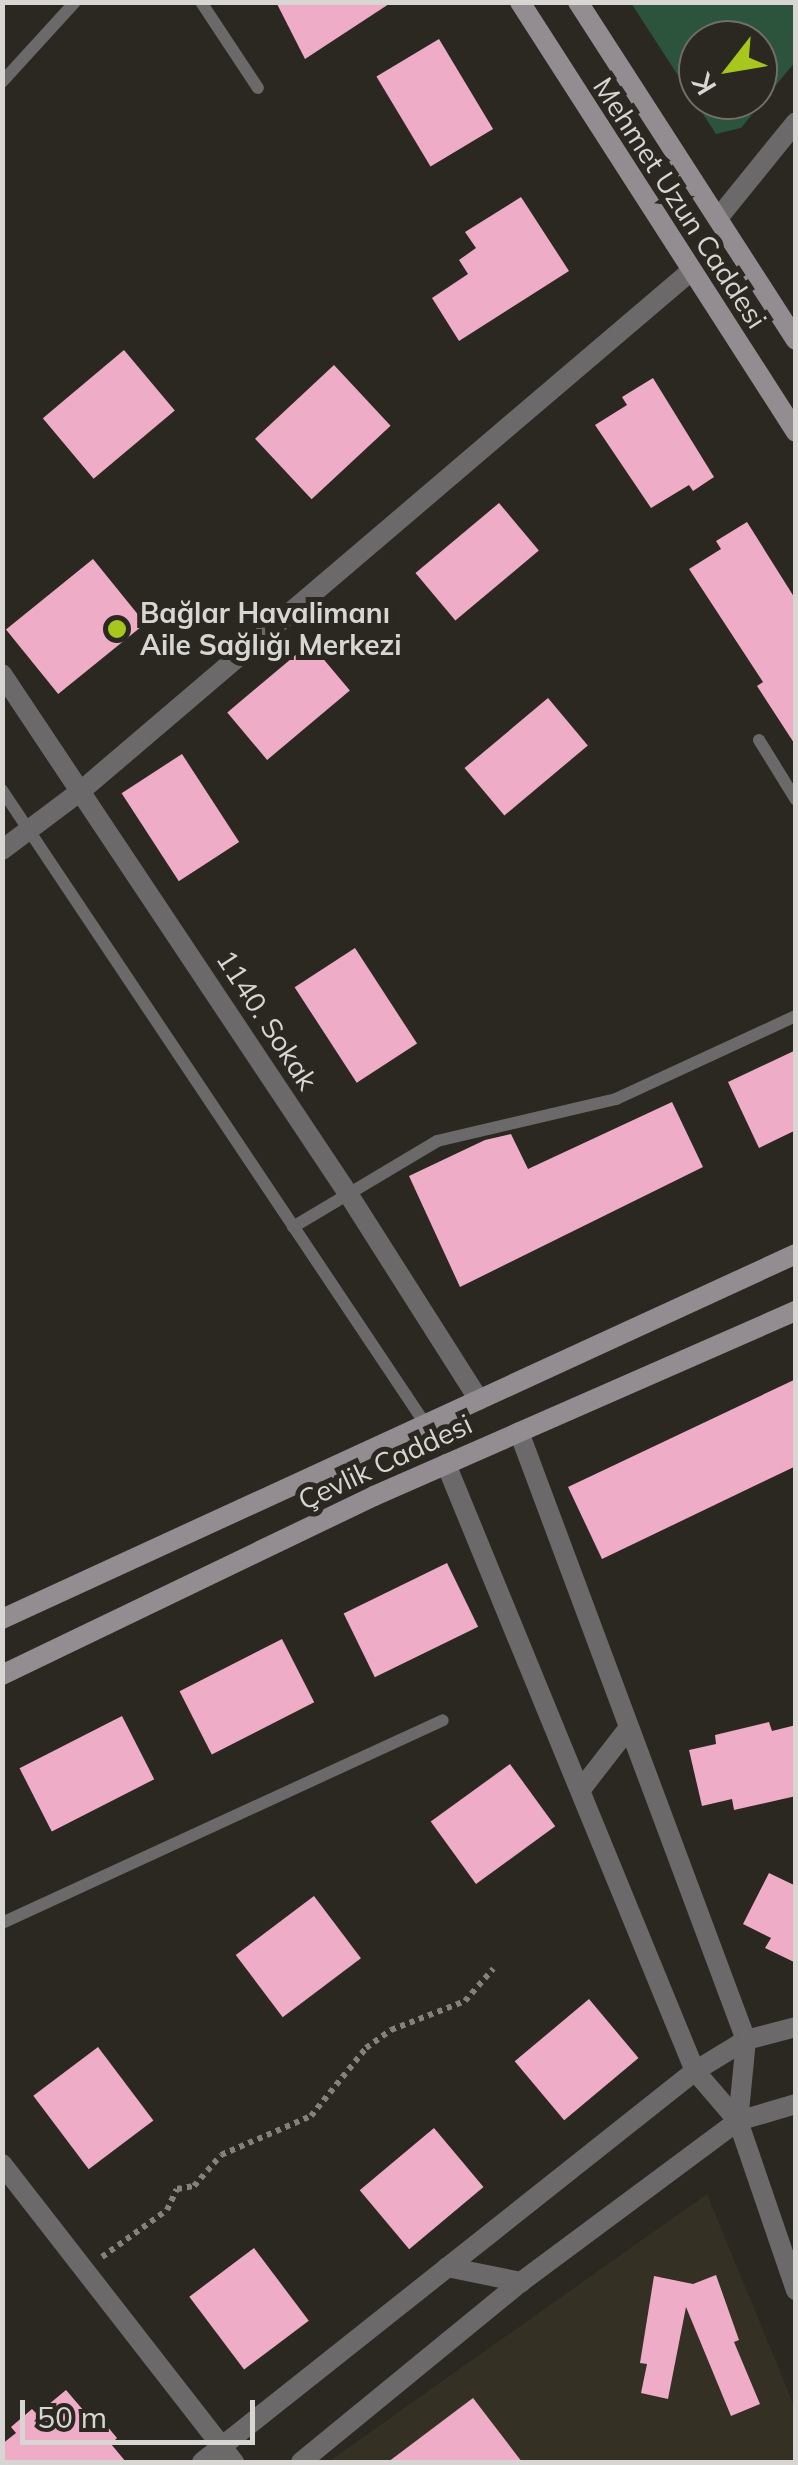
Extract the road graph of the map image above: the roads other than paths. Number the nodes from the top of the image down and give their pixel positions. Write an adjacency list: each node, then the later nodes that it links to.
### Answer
1 (75, 2): 5 (lane)
2 (201, 2): 6 (lane)
3 (520, 2): 9 (main road, Mehmet Uzun Caddesi)
4 (578, 2): 8 (main road)
5 (2, 82)
6 (258, 88)
7 (796, 122): 8 (street)
8 (719, 217): 10 (main road)
9 (691, 271): 11 (main road, Mehmet Uzun Caddesi); 15 (street)
10 (796, 340)
11 (796, 432)
12 (2, 674): 15 (street, 1140. Sokak)
13 (759, 740): 16 (lane)
14 (2, 790): 17 (lane)
15 (82, 790): 17 (street); 20 (street, 1140. Sokak)
16 (796, 800)
17 (29, 829): 18 (street); 21 (lane)
18 (2, 850)
19 (796, 1016): 20 (lane)
20 (348, 1192): 21 (lane); 24 (street, 1140. Sokak)
21 (293, 1227): 25 (lane)
22 (796, 1254): 24 (main road, Çevlik Caddesi)
23 (796, 1311): 26 (main road, Çevlik Caddesi)
24 (479, 1400): 25 (main road, Çevlik Caddesi)
25 (426, 1425): 28 (main road, Çevlik Caddesi)
26 (519, 1432): 27 (main road, Çevlik Caddesi); 31 (street)
27 (446, 1464): 29 (main road, Çevlik Caddesi); 32 (street)
28 (2, 1619)
29 (2, 1675)
30 (443, 1720): 33 (lane)
31 (627, 1730): 32 (street); 35 (street)
32 (582, 1788): 36 (street)
33 (2, 1922)
34 (796, 2027): 35 (street)
35 (746, 2040): 36 (street); 38 (street)
36 (695, 2072): 38 (street); 40 (street)
37 (796, 2104): 38 (street)
38 (738, 2121): 41 (street); 42 (street)
39 (2, 2164): 43 (street)
40 (446, 2267): 41 (street); 43 (street)
41 (521, 2282): 46 (street)
42 (796, 2290)
43 (221, 2445): 44 (street); 45 (street)
44 (202, 2462)
45 (234, 2462)
46 (302, 2462)

